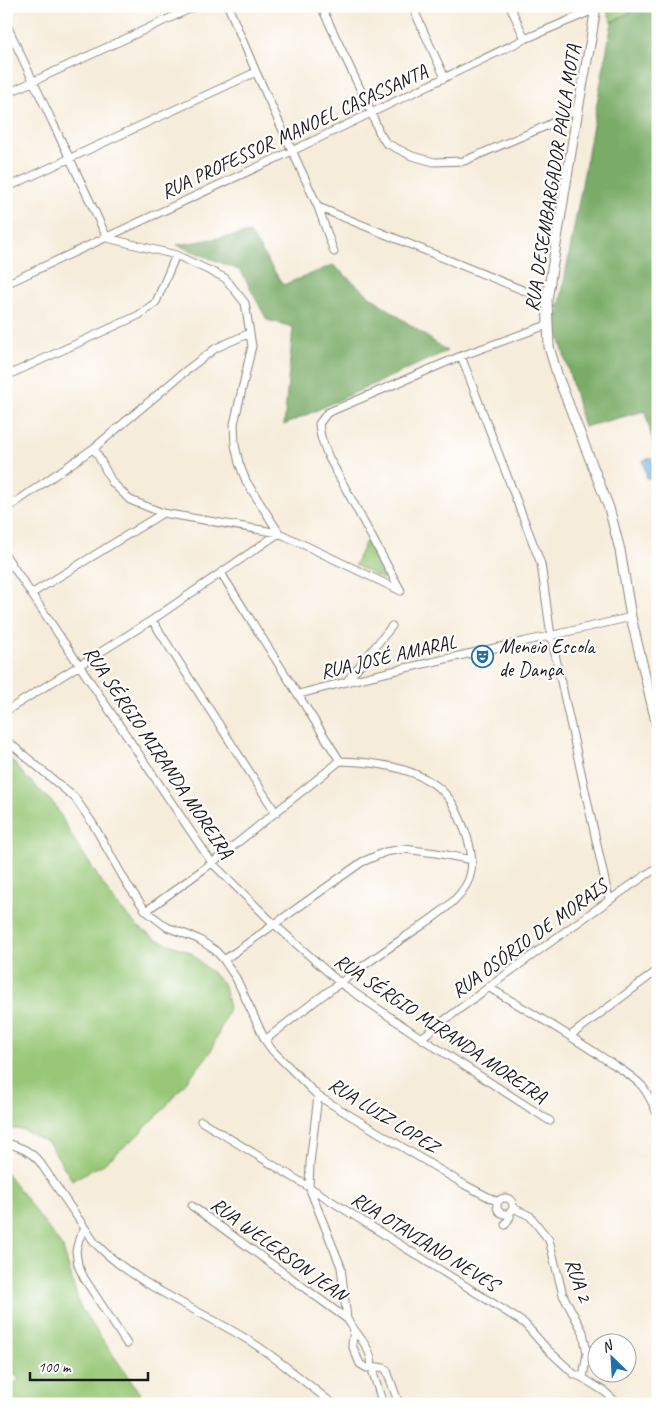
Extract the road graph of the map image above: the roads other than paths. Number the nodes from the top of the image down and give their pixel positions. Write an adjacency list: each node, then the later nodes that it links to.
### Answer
1 (196, 6): 11 (street)
2 (228, 6): 9 (street)
3 (321, 6): 14 (street)
4 (412, 6): 10 (street)
5 (510, 6): 8 (street)
6 (596, 8): 8 (street, RUA PROFESSOR MANOEL CASASSANTA); 13 (street, RUA DESEMBARGADOR PAULA MOTA)
7 (6, 23): 11 (street)
8 (525, 39): 10 (street, RUA PROFESSOR MANOEL CASASSANTA)
9 (256, 72): 15 (street); 16 (street)
10 (445, 78): 14 (street, RUA PROFESSOR MANOEL CASASSANTA)
11 (33, 82): 12 (street); 16 (street)
12 (6, 94)
13 (578, 108): 14 (street); 23 (street, RUA DESEMBARGADOR PAULA MOTA)
14 (371, 112): 15 (street, RUA PROFESSOR MANOEL CASASSANTA)
15 (292, 151): 18 (street); 19 (street, RUA PROFESSOR MANOEL CASASSANTA)
16 (71, 159): 17 (street); 19 (street)
17 (6, 188)
18 (318, 207): 20 (street); 23 (street)
19 (107, 238): 21 (street); 22 (street, RUA PROFESSOR MANOEL CASASSANTA)
20 (334, 252)
21 (176, 255): 25 (street); 27 (street)
22 (6, 284)
23 (547, 300): 24 (street, RUA DESEMBARGADOR PAULA MOTA)
24 (547, 325): 26 (street); 35 (street, RUA DESEMBARGADOR PAULA MOTA)
25 (250, 332): 28 (street); 31 (street)
26 (461, 356): 31 (street); 38 (street)
27 (6, 376)
28 (94, 448): 29 (street); 30 (street)
29 (6, 509)
30 (163, 512): 31 (street); 34 (street)
31 (280, 533): 33 (street)
32 (6, 556): 34 (street, RUA SÉRGIO MIRANDA MOREIRA)
33 (221, 573): 36 (street); 41 (street)
34 (31, 594): 39 (street, RUA SÉRGIO MIRANDA MOREIRA)
35 (630, 617): 38 (street, RUA JOSÉ AMARAL); 43 (street, RUA DESEMBARGADOR PAULA MOTA)
36 (152, 620): 39 (street); 46 (street)
37 (392, 626): 40 (street)
38 (551, 636): 40 (street, RUA JOSÉ AMARAL); 50 (street)
39 (80, 665): 42 (street); 48 (street, RUA SÉRGIO MIRANDA MOREIRA)
40 (347, 681): 41 (street, RUA JOSÉ AMARAL)
41 (299, 694): 45 (street)
42 (6, 711)
43 (658, 730)
44 (6, 740): 51 (street, RUA LUIZ LOPEZ)
45 (340, 761): 46 (street); 47 (street)
46 (276, 813): 48 (street)
47 (472, 860): 52 (street); 55 (street)
48 (212, 863): 51 (street); 52 (street, RUA SÉRGIO MIRANDA MOREIRA)
49 (658, 867): 50 (street, RUA OSÓRIO DE MORAIS)
50 (609, 899): 56 (street, RUA OSÓRIO DE MORAIS)
51 (146, 911): 53 (street, RUA LUIZ LOPEZ)
52 (274, 924): 53 (street); 55 (street, RUA SÉRGIO MIRANDA MOREIRA)
53 (224, 960): 59 (street, RUA LUIZ LOPEZ)
54 (658, 970): 57 (street)
55 (340, 983): 58 (street, RUA SÉRGIO MIRANDA MOREIRA); 59 (street)
56 (488, 987): 57 (street); 58 (street, RUA OSÓRIO DE MORAIS)
57 (570, 1036): 61 (street)
58 (421, 1038): 63 (street, RUA SÉRGIO MIRANDA MOREIRA)
59 (265, 1040): 60 (street, RUA LUIZ LOPEZ)
60 (318, 1096): 65 (street); 66 (street, RUA LUIZ LOPEZ)
61 (658, 1116)
62 (201, 1121): 65 (street, RUA OTAVIANO NEVES)
63 (550, 1121)
64 (6, 1143): 70 (street)
65 (309, 1187): 71 (street); 74 (street, RUA OTAVIANO NEVES)
66 (498, 1202): 68 (street); 68 (street)
67 (192, 1206): 71 (street, RUA WELERSON JEAN)
68 (511, 1210): 69 (street); 74 (street, RUA 2)
69 (505, 1225)
70 (85, 1228): 73 (street); 75 (street)
71 (347, 1319): 72 (street)
72 (354, 1330): 72 (street)
73 (127, 1344)
74 (583, 1378): 78 (street, RUA OTAVIANO NEVES)
75 (332, 1404)
76 (383, 1404): 77 (street)
77 (399, 1404)
78 (618, 1404)

